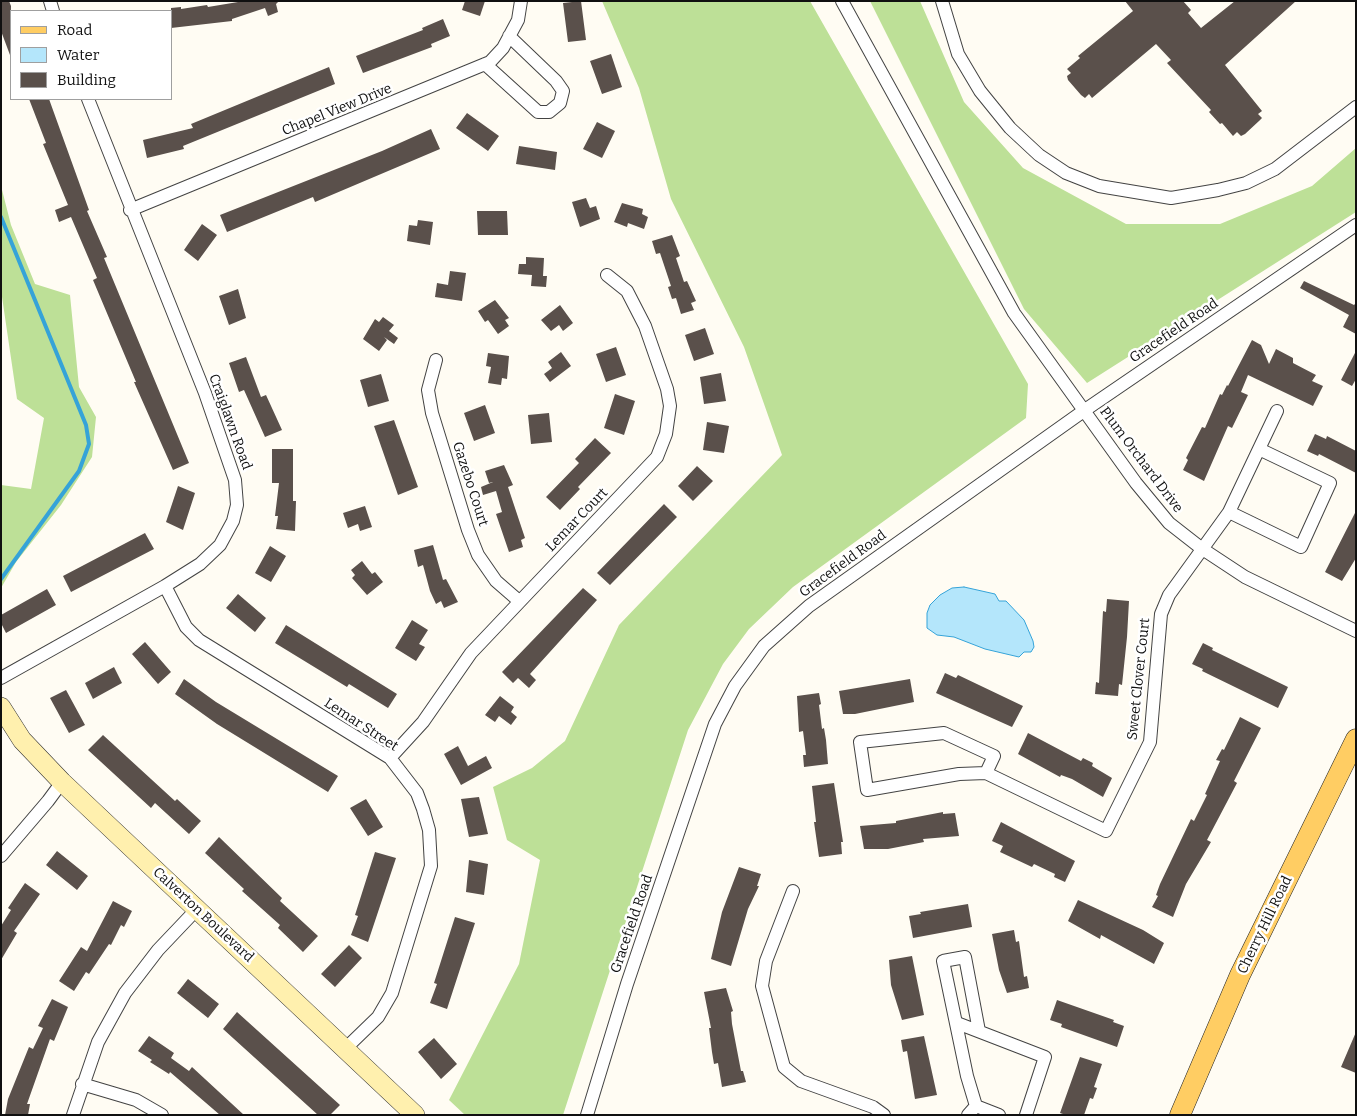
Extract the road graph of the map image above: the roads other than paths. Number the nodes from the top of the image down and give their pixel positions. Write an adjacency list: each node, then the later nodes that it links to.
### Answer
1 (521, 1): 4 (street, Chapel View Drive)
2 (842, 1): 12 (street, Plum Orchard Drive)
3 (942, 1): 7 (street)
4 (509, 36): 5 (street, Chapel View Drive); 5 (street)
5 (485, 64): 8 (street, Chapel View Drive)
6 (88, 100): 8 (street, Craiglawn Road)
7 (1356, 107)
8 (130, 210): 17 (street, Craiglawn Road)
9 (1356, 225): 12 (street, Gracefield Road)
10 (607, 275): 18 (street, Lemar Court)
11 (436, 360): 18 (street, Gazebo Court)
12 (1085, 410): 16 (street, Plum Orchard Drive); 37 (street, Gracefield Road)
13 (1277, 411): 14 (street)
14 (1259, 449): 15 (street); 15 (street)
15 (1229, 512): 16 (street)
16 (1201, 548): 19 (street, Plum Orchard Drive); 24 (street, Sweet Clover Court)
17 (166, 586): 20 (street, Craiglawn Road); 23 (street, Lemar Street)
18 (520, 601): 23 (street, Lemar Court)
19 (1356, 631)
20 (1, 678)
21 (1, 707): 25 (street, Calverton Boulevard)
22 (1356, 739): 41 (main road, Cherry Hill Road)
23 (390, 758): 31 (street, Lemar Street)
24 (986, 773): 24 (street, Sweet Clover Court)
25 (62, 782): 26 (street); 28 (street, Calverton Boulevard)
26 (1, 856)
27 (793, 891): 38 (street)
28 (196, 910): 31 (street, Calverton Boulevard); 32 (street)
29 (957, 1023): 30 (street); 30 (street); 33 (street)
30 (979, 1031): 40 (street)
31 (346, 1048): 36 (street, Calverton Boulevard)
32 (82, 1084): 34 (street); 35 (street)
33 (972, 1110): 39 (street)
34 (73, 1115)
35 (162, 1115)
36 (415, 1115)
37 (587, 1115)
38 (884, 1115)
39 (998, 1115)
40 (1026, 1115)
41 (1180, 1115)

